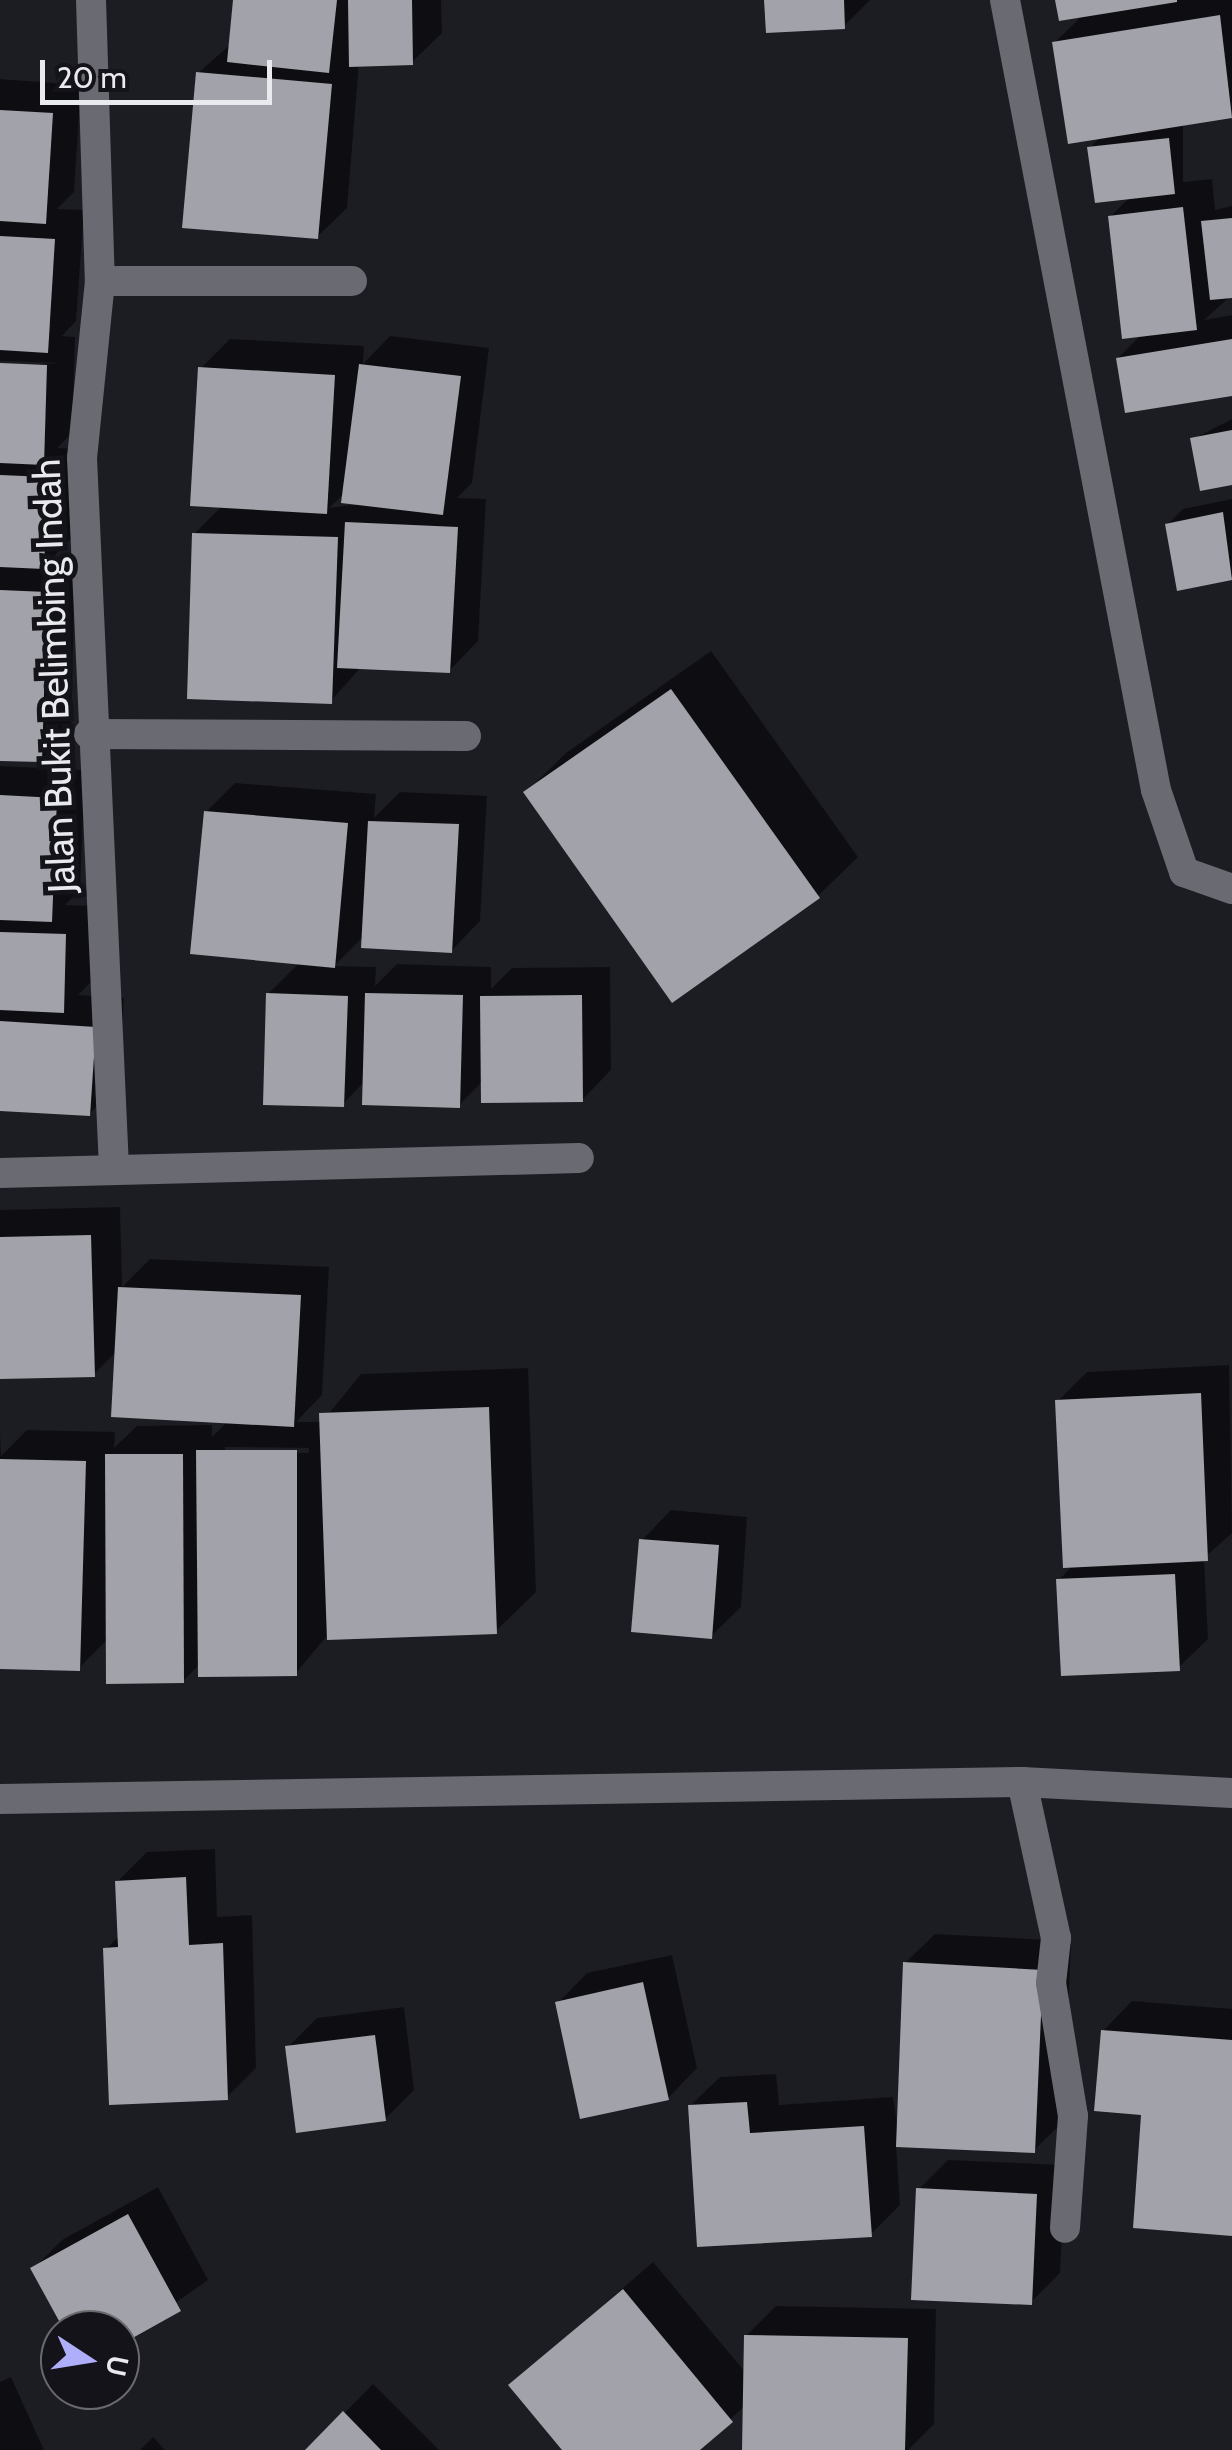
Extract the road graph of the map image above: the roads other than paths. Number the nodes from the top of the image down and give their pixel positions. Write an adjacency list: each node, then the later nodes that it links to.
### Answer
1 (92, 0): 3 (street, Jalan Bukit Belimbing Indah)
2 (1005, 0): 7 (street)
3 (100, 281): 4 (street); 5 (street, Jalan Bukit Belimbing Indah)
4 (352, 281)
5 (89, 734): 6 (street); 9 (street, Jalan Bukit Belimbing Indah)
6 (466, 736)
7 (1232, 889)
8 (579, 1158): 9 (street)
9 (114, 1169): 10 (street)
10 (0, 1173)
11 (1022, 1782): 12 (street); 13 (street); 14 (street)
12 (1232, 1793)
13 (0, 1798)
14 (1065, 2228)

